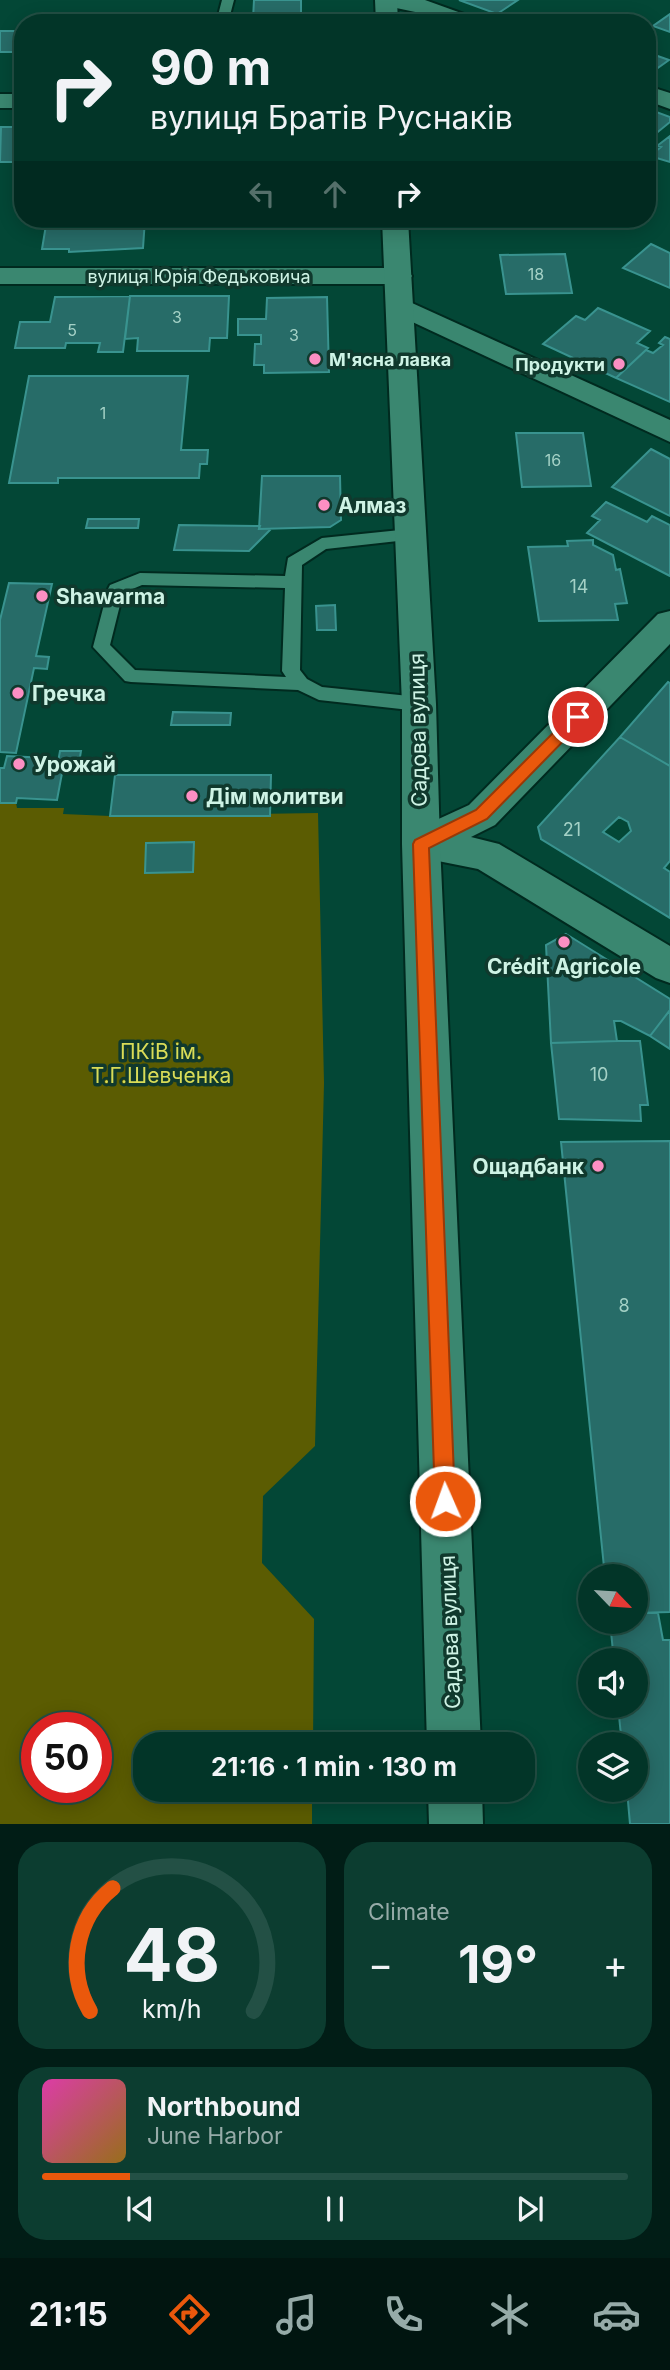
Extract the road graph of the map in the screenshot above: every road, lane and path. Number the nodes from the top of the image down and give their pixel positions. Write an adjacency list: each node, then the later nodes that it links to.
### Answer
1 (388, 0): 2 (main road)
2 (444, 14)
3 (395, 228): 5 (main road, Садова вулиця)
4 (0, 276): 5 (main road, вулиця Юрія Федьковича)
5 (398, 276): 6 (main road, Садова вулиця)
6 (401, 306): 7 (main road); 8 (main road, Садова вулиця)
7 (670, 432)
8 (410, 535): 9 (lane); 12 (main road, Садова вулиця)
9 (293, 582): 11 (lane); 11 (lane)
10 (665, 636): 13 (main road)
11 (301, 684): 12 (lane)
12 (419, 704): 13 (main road, Садова вулиця)
13 (421, 844): 14 (main road); 15 (main road, Садова вулиця)
14 (670, 966)
15 (454, 1732)
16 (455, 1802): 17 (main road)
17 (456, 1824)

